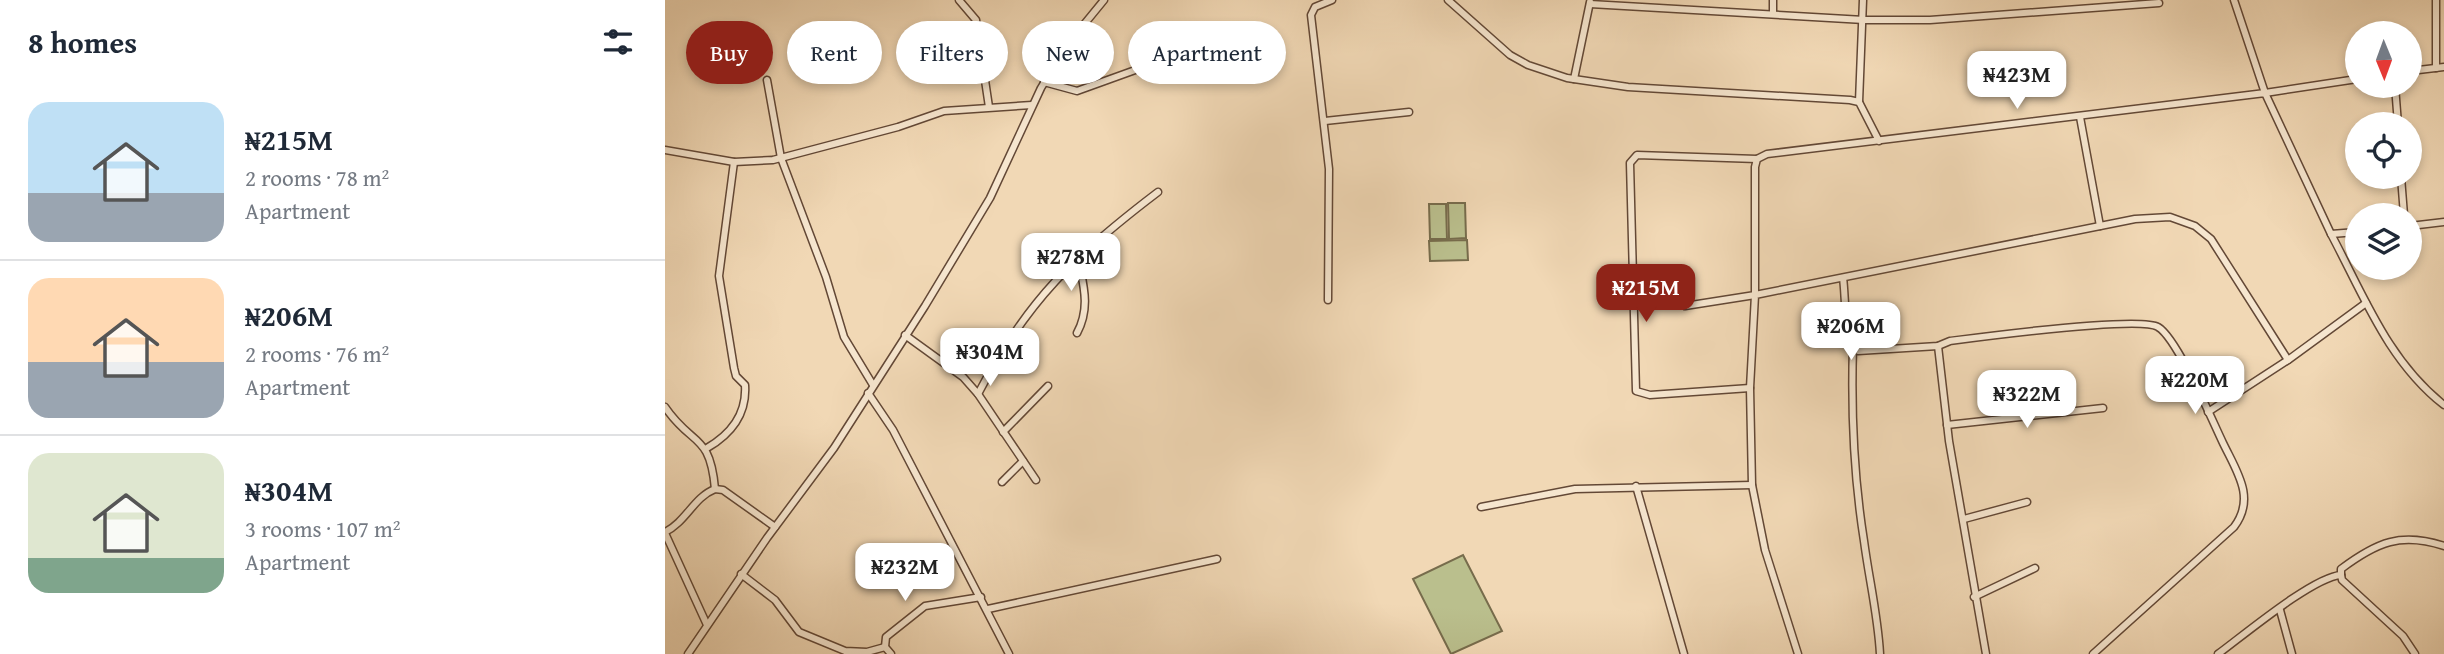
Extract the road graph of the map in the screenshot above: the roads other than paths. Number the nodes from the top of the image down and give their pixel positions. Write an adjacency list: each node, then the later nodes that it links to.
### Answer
1 (959, 0): 26 (street)
2 (1104, 0): 14 (street)
3 (1332, 0): 29 (street)
4 (1448, 0): 17 (street)
5 (1773, 0): 12 (street)
6 (1863, 0): 13 (street)
7 (2234, 0): 23 (street)
8 (2437, 0): 15 (street)
9 (1590, 2): 12 (street); 17 (street)
10 (2159, 3): 11 (street)
11 (2075, 4): 13 (street)
12 (1773, 15): 13 (street)
13 (1864, 20): 24 (street)
14 (1087, 21)
15 (2440, 67): 16 (street)
16 (2422, 69)
17 (1574, 79): 24 (street)
18 (2345, 81): 23 (street)
19 (768, 84): 32 (street)
20 (1043, 84): 25 (street)
21 (1049, 84): 22 (street)
22 (1096, 84)
23 (2265, 93): 28 (street); 40 (street)
24 (1859, 102): 30 (street)
25 (1032, 105): 26 (street); 48 (street)
26 (989, 107): 32 (street)
27 (1409, 112): 29 (street)
28 (2080, 117): 30 (street); 38 (street)
29 (1325, 121): 44 (street)
30 (1879, 141): 33 (street)
31 (665, 150): 34 (street)
32 (781, 159): 34 (street); 52 (street)
33 (1757, 159): 43 (street); 54 (street)
34 (734, 162): 63 (street)
35 (1159, 192): 41 (street)
36 (2444, 222): 37 (street)
37 (2422, 225)
38 (2100, 226): 42 (street); 51 (street)
39 (2345, 233): 40 (street)
40 (2331, 234): 45 (street)
41 (1078, 257): 47 (street); 56 (street)
42 (1843, 278): 43 (street); 49 (street)
43 (1755, 295): 46 (street); 54 (street)
44 (1328, 300)
45 (2366, 303): 51 (street); 57 (street)
46 (1685, 306)
47 (1077, 333)
48 (905, 335): 52 (street); 56 (street)
49 (1853, 346): 50 (street); 91 (street)
50 (1938, 346): 60 (street); 61 (street)
51 (2288, 360): 60 (street)
52 (873, 386): 55 (street)
53 (1048, 386): 62 (street)
54 (1750, 388): 67 (street)
55 (868, 393): 73 (street); 80 (street)
56 (978, 394): 62 (street)
57 (2444, 405)
58 (665, 407): 63 (street)
59 (2103, 408): 61 (street)
60 (2209, 412): 93 (street)
61 (1947, 425): 72 (street)
62 (1003, 432): 64 (street)
63 (707, 448): 69 (street)
64 (1023, 461): 65 (street); 66 (street)
65 (1036, 480)
66 (1002, 482)
67 (1752, 485): 68 (street); 90 (street)
68 (1636, 486): 71 (street); 89 (street)
69 (715, 489): 73 (street); 74 (street)
70 (2027, 502): 72 (street)
71 (1481, 507)
72 (1964, 519): 81 (street)
73 (775, 527): 78 (street)
74 (665, 532): 84 (street)
75 (2444, 546): 79 (street)
76 (1217, 559): 82 (street)
77 (2035, 568): 81 (street)
78 (741, 574): 84 (street); 85 (street)
79 (2341, 575): 83 (street); 96 (street)
80 (981, 597): 82 (street); 85 (street)
81 (1974, 597): 92 (street)
82 (988, 609): 88 (street)
83 (2280, 610): 94 (street); 95 (street)
84 (707, 625): 86 (street)
85 (885, 647): 87 (street)
86 (688, 654)
87 (891, 654)
88 (1010, 654)
89 (1684, 654)
90 (1798, 654)
91 (1880, 654)
92 (1986, 654)
93 (2093, 654)
94 (2218, 654)
95 (2292, 654)
96 (2415, 654)

